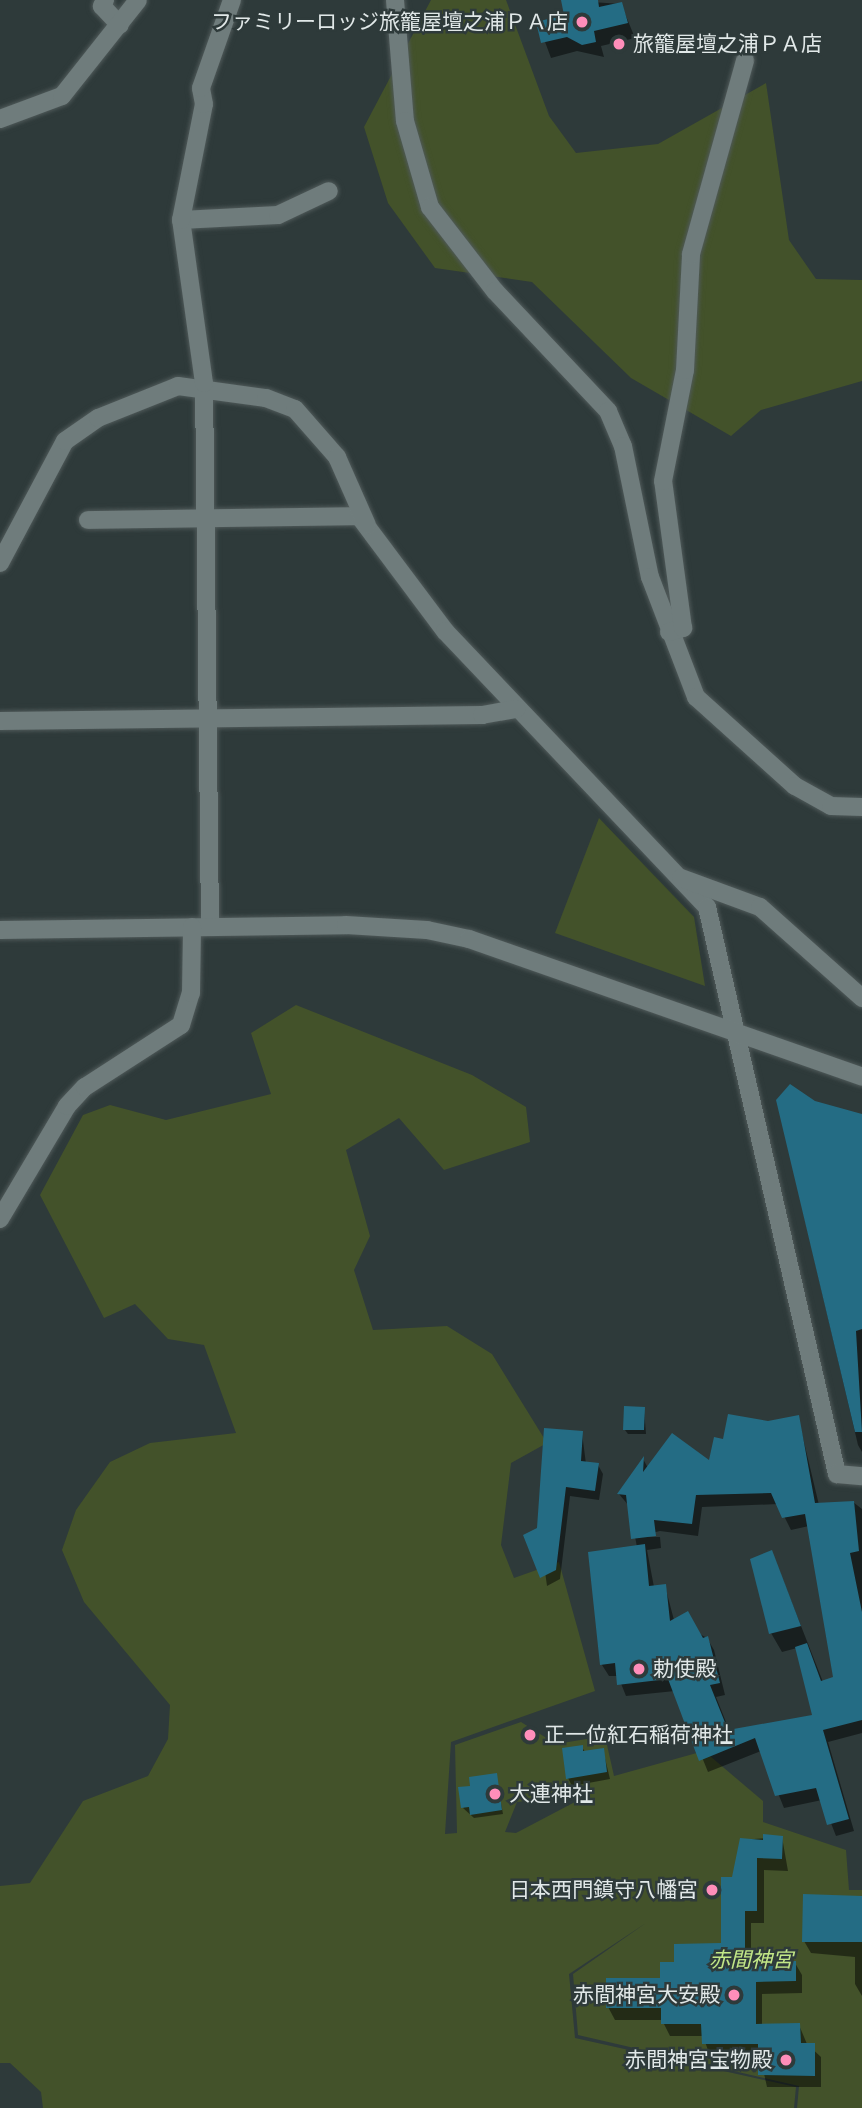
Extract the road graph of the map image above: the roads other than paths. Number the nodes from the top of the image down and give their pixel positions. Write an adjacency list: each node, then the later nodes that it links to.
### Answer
1 (104, 0): 5 (street)
2 (138, 0): 5 (street)
3 (232, 0): 9 (street)
4 (395, 0): 15 (street)
5 (120, 25): 7 (street)
6 (745, 60): 15 (street)
7 (0, 119)
8 (329, 191): 9 (street)
9 (181, 219): 10 (street)
10 (204, 392): 11 (street); 13 (street); 14 (street)
11 (203, 518): 12 (street); 13 (street); 17 (street)
12 (88, 520)
13 (368, 528): 16 (street)
14 (0, 563)
15 (669, 632): 19 (street)
16 (516, 709): 17 (street); 20 (street)
17 (206, 718): 18 (street); 21 (street)
18 (0, 721)
19 (862, 807)
20 (678, 877): 23 (street); 24 (street)
21 (201, 927): 22 (street); 24 (street); 26 (street)
22 (0, 930)
23 (862, 998)
24 (736, 1032): 25 (street); 27 (street)
25 (862, 1077)
26 (0, 1219)
27 (862, 1476)

